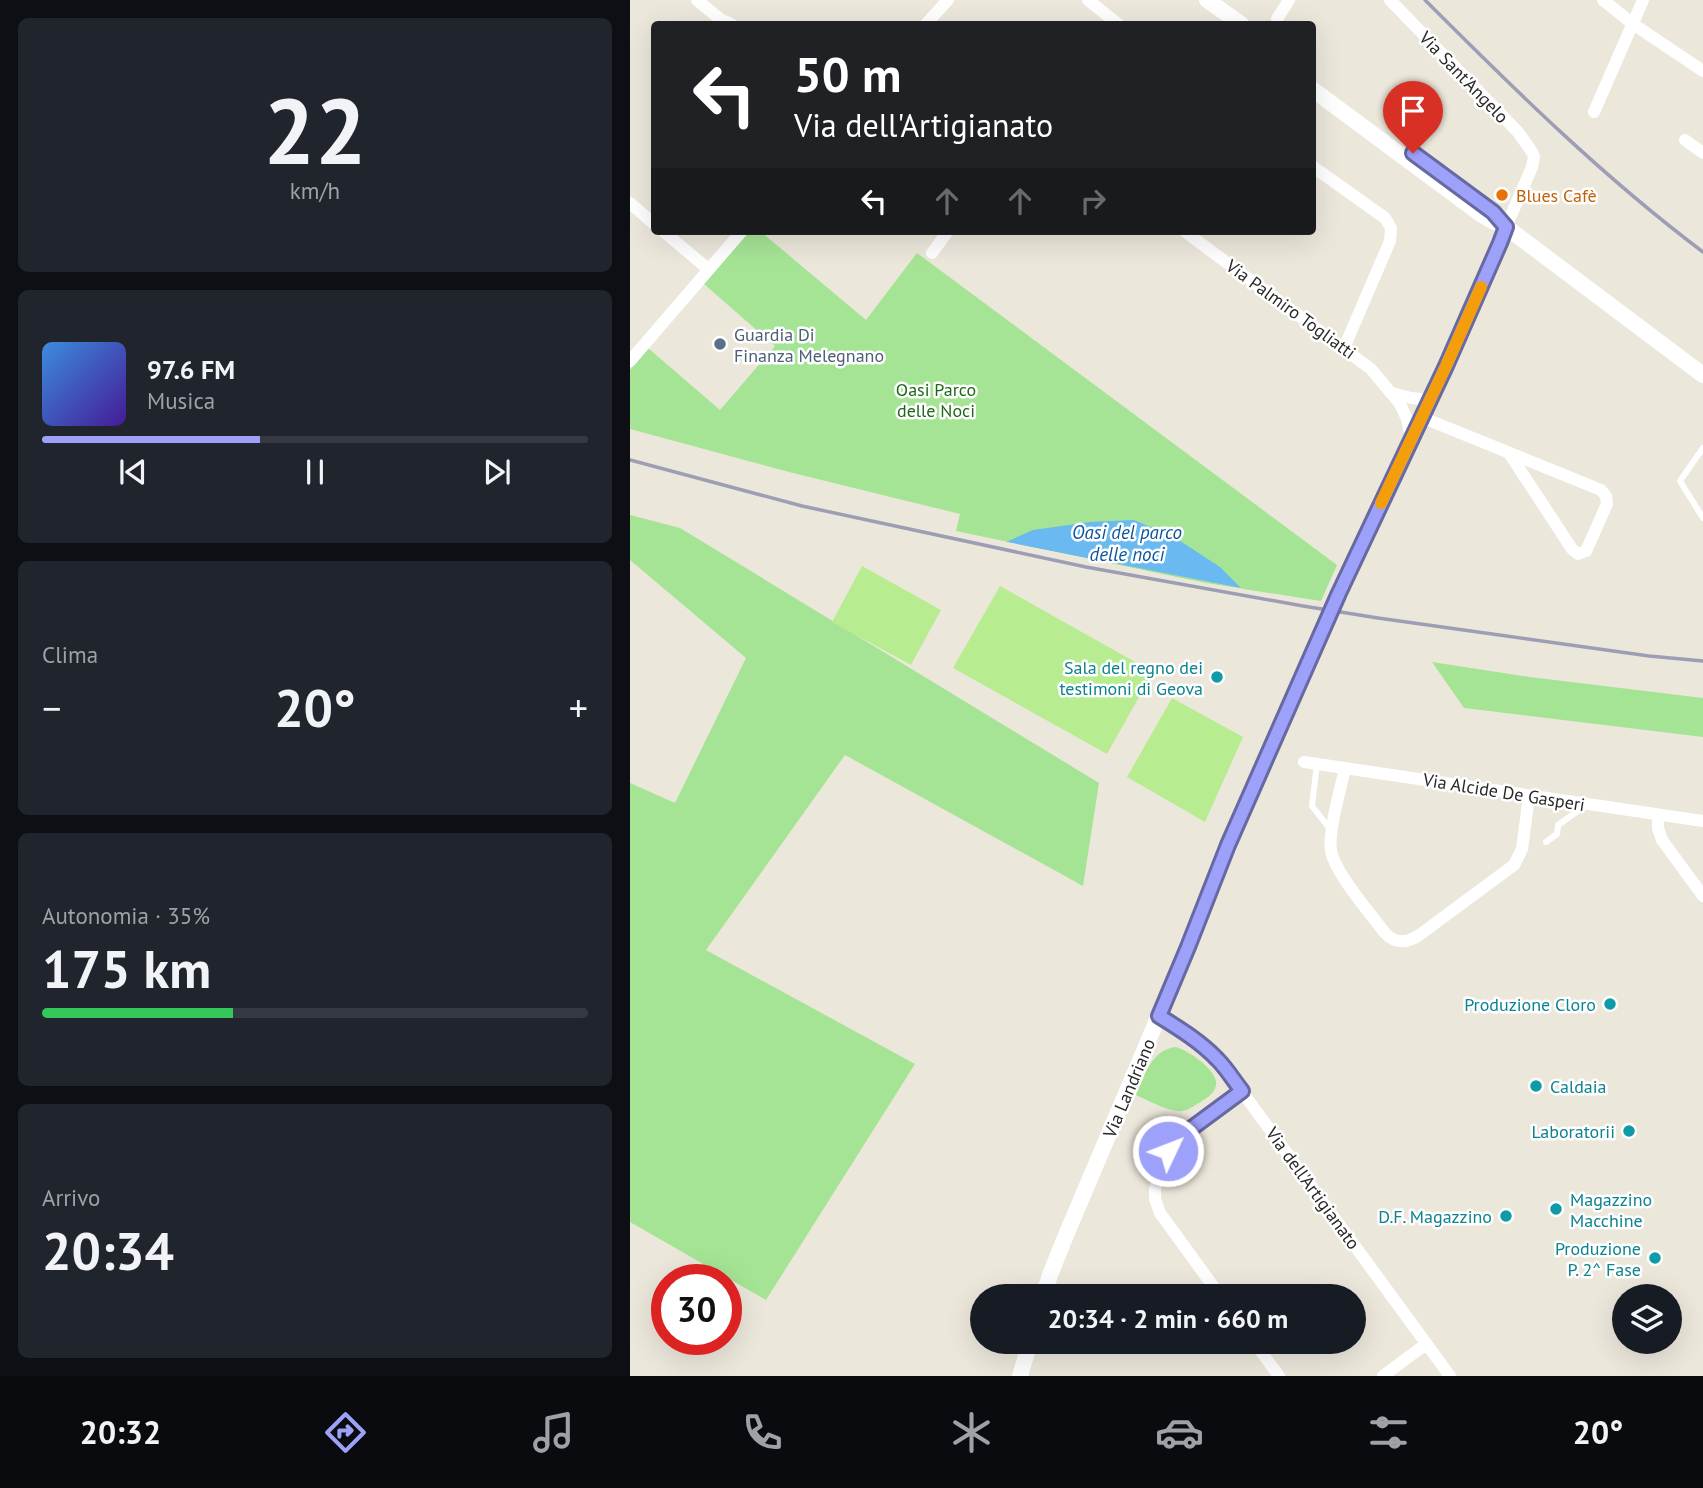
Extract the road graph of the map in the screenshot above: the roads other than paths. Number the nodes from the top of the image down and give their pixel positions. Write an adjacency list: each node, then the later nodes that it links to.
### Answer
1 (698, 0): 12 (street)
2 (948, 0): 13 (street)
3 (1088, 0): 11 (street)
4 (1193, 0): 14 (street)
5 (1208, 0): 15 (street)
6 (1289, 0): 10 (street)
7 (1390, 0): 26 (street, Via Sant'Angelo)
8 (1603, 0): 16 (street)
9 (1643, 0): 16 (street)
10 (1277, 19)
11 (1102, 20)
12 (724, 21)
13 (929, 21)
14 (1222, 21)
15 (1237, 21)
16 (1633, 24): 17 (street); 20 (street)
17 (1703, 71)
18 (1316, 81): 26 (street)
19 (1316, 92): 26 (street)
20 (1594, 112)
21 (1685, 140): 22 (street)
22 (1703, 153)
23 (1316, 169): 33 (street)
24 (630, 203): 25 (street)
25 (651, 221)
26 (1506, 227): 35 (street); 37 (street, Via Landriano)
27 (668, 235): 32 (street)
28 (738, 235): 32 (street)
29 (945, 235): 31 (street)
30 (1190, 235): 33 (street, Via Palmiro Togliatti)
31 (932, 253)
32 (708, 269): 34 (street)
33 (1344, 348): 36 (street, Via Palmiro Togliatti)
34 (630, 361)
35 (1700, 372)
36 (1392, 393): 37 (street); 39 (street, Via Palmiro Togliatti)
37 (1429, 400): 38 (street, Via Landriano)
38 (1421, 417): 39 (street, Via Landriano); 41 (street)
39 (1411, 437): 52 (street, Via Landriano)
40 (1703, 448): 42 (lane)
41 (1509, 453): 41 (street)
42 (1703, 518)
43 (1311, 763): 44 (street, Via Alcide De Gasperi); 49 (lane)
44 (1345, 768): 45 (street, Via Alcide De Gasperi); 49 (street)
45 (1529, 796): 46 (street, Via Alcide De Gasperi); 49 (street)
46 (1587, 804): 47 (street, Via Alcide De Gasperi); 50 (lane)
47 (1658, 814): 48 (street, Via Alcide De Gasperi); 51 (street)
48 (1703, 821)
49 (1332, 832)
50 (1546, 842)
51 (1703, 896)
52 (1159, 1016): 53 (street, Via dell'Artigianato); 54 (street, Via Landriano)
53 (1242, 1091): 55 (street); 56 (street, Via dell'Artigianato)
54 (1048, 1284)
55 (1212, 1284)
56 (1426, 1345): 61 (street); 62 (street, Via dell'Artigianato)
57 (1026, 1354): 59 (street)
58 (1263, 1354): 60 (street)
59 (1020, 1376)
60 (1279, 1376)
61 (1383, 1376)
62 (1450, 1376)

